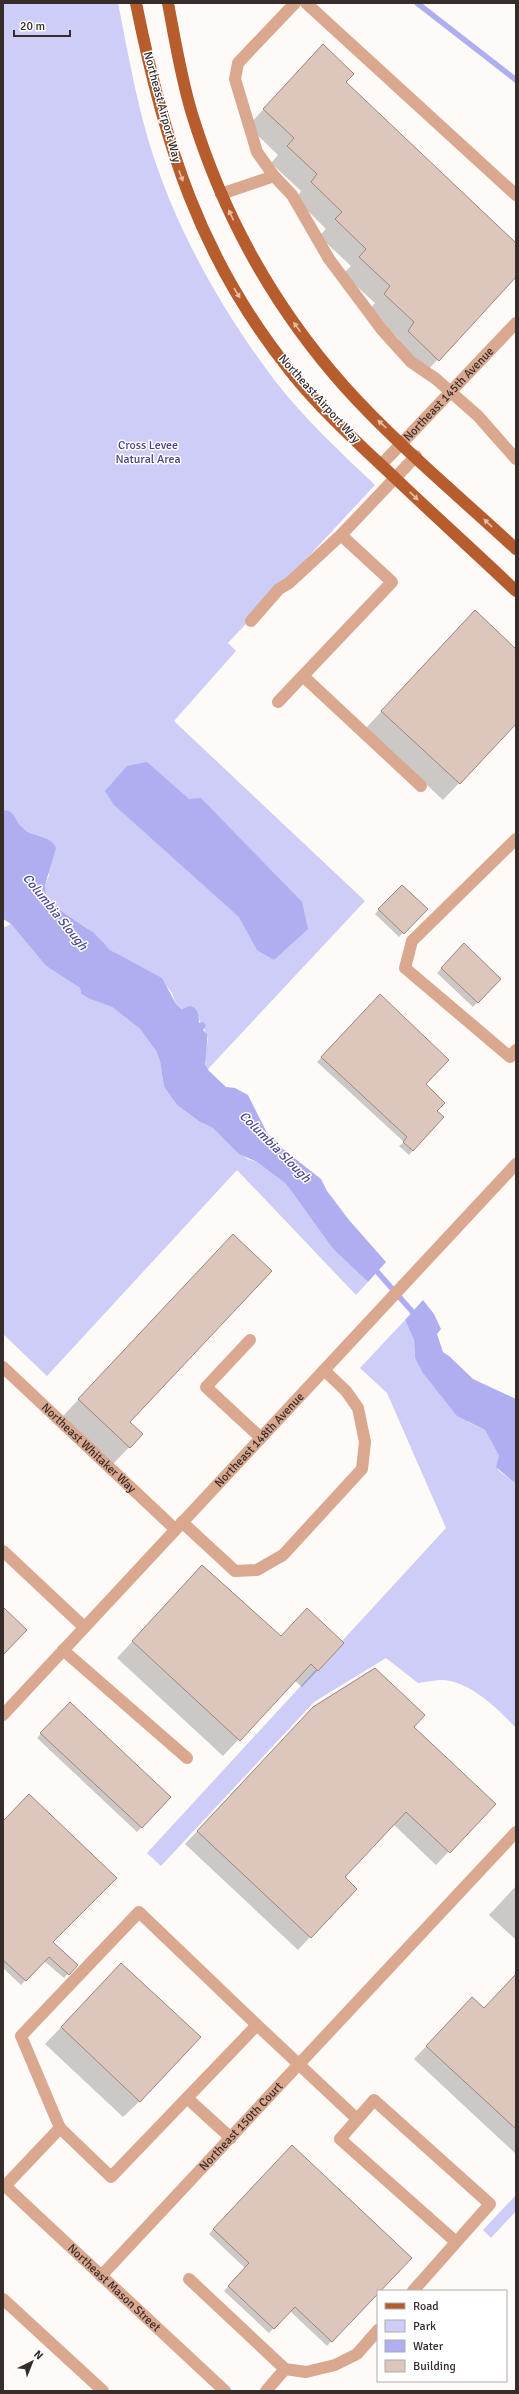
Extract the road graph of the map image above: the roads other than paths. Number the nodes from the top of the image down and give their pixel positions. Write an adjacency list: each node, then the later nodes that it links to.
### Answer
1 (136, 3): 13 (main road, Northeast Airport Way, one-way to 13)
2 (168, 3): 6 (main road)
3 (295, 3): 5 (street)
4 (306, 3): 7 (street)
5 (274, 176): 6 (street); 9 (street)
6 (221, 194): 10 (main road, one-way to 6)
7 (516, 195)
8 (516, 323): 9 (street, Northeast 145th Avenue)
9 (452, 392): 10 (street, Northeast 145th Avenue); 12 (street)
10 (403, 443): 11 (main road); 13 (street, Northeast 145th Avenue)
11 (416, 456): 14 (street); 16 (main road, one-way to 11)
12 (516, 459)
13 (381, 465): 14 (main road, Northeast Airport Way)
14 (395, 478): 15 (street); 17 (main road, Northeast Airport Way, one-way to 17)
15 (341, 535): 18 (street); 19 (street)
16 (516, 550)
17 (516, 591)
18 (251, 621)
19 (303, 676): 20 (street); 21 (street)
20 (278, 702)
21 (421, 786)
22 (516, 839): 23 (street)
23 (516, 1050)
24 (516, 1164): 27 (street, Northeast 148th Avenue)
25 (250, 1340): 28 (street)
26 (3, 1367): 29 (street, Northeast Whitaker Way)
27 (324, 1370): 28 (street, Northeast 148th Avenue); 29 (street, Northeast Whitaker Way)
28 (261, 1438): 29 (street, Northeast 148th Avenue)
29 (179, 1525): 31 (street, Northeast 148th Avenue)
30 (3, 1550): 31 (street)
31 (84, 1627): 32 (street, Northeast 148th Avenue)
32 (63, 1650): 33 (street, Northeast 148th Avenue); 34 (street)
33 (3, 1715)
34 (187, 1758)
35 (516, 1832): 37 (street, Northeast 150th Court)
36 (257, 2025): 37 (street); 38 (street); 40 (street)
37 (299, 2065): 39 (street); 41 (street, Northeast 150th Court)
38 (187, 2098): 40 (street); 41 (street)
39 (357, 2119): 43 (street); 43 (street)
40 (60, 2128): 42 (street)
41 (231, 2138): 44 (street, Northeast 150th Court)
42 (4, 2185): 44 (street, Northeast Mason Street)
43 (456, 2242): 46 (street)
44 (101, 2276): 51 (street, Northeast Mason Street)
45 (189, 2278): 49 (street)
46 (413, 2290)
47 (3, 2300): 50 (street)
48 (377, 2331): 49 (street)
49 (285, 2369): 52 (street)
50 (103, 2391)
51 (225, 2391)
52 (266, 2391)

